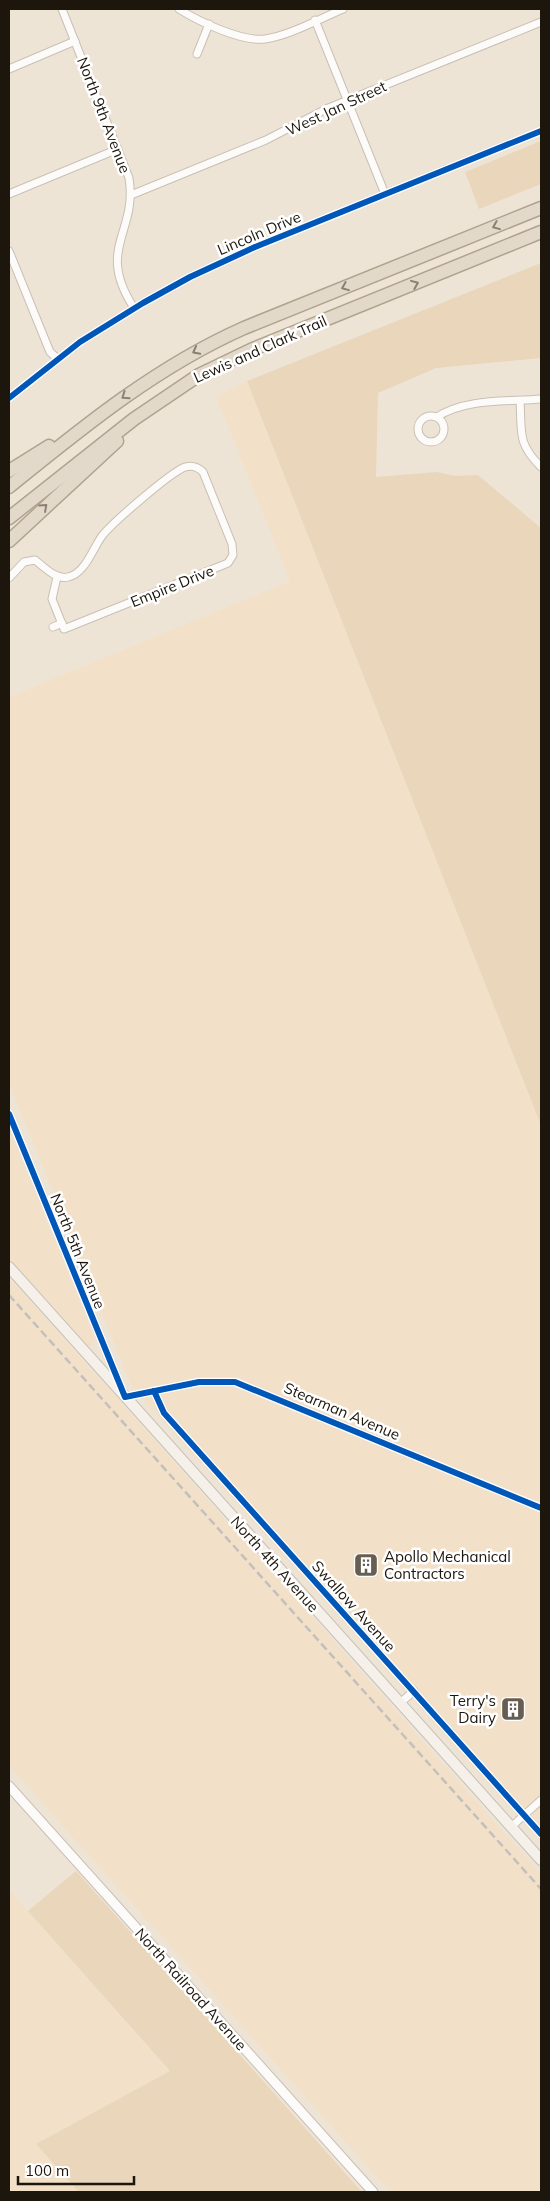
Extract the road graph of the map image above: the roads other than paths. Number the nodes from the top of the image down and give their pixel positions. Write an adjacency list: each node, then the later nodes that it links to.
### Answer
1 (62, 9): 7 (street, North 9th Avenue)
2 (179, 9): 6 (street)
3 (343, 9): 4 (street)
4 (316, 20): 6 (street); 10 (street)
5 (541, 22): 10 (street, West Jan Street)
6 (209, 24): 8 (street)
7 (75, 42): 9 (street); 12 (street, North 9th Avenue)
8 (197, 54)
9 (9, 69)
10 (348, 100): 14 (street); 15 (street, West Jan Street)
11 (541, 131): 14 (street, Lincoln Drive)
12 (118, 149): 13 (street); 15 (street, North 9th Avenue)
13 (9, 194)
14 (385, 194): 19 (street, Lincoln Drive)
15 (131, 195): 19 (street, North 9th Avenue)
16 (541, 208): 25 (highway, Lewis and Clark Trail, one-way to 25)
17 (541, 232): 21 (highway, Lewis and Clark Trail, one-way to 17)
18 (9, 250): 20 (street)
19 (134, 308): 20 (street, Lincoln Drive)
20 (58, 359): 22 (street, Lincoln Drive)
21 (178, 388): 30 (highway, Lewis and Clark Trail); 31 (highway, one-way to 21)
22 (9, 398)
23 (541, 399): 24 (street)
24 (520, 401): 26 (street); 27 (street)
25 (97, 416): 28 (highway); 29 (highway, Lewis and Clark Trail)
26 (437, 417)
27 (541, 467)
28 (9, 471)
29 (9, 487)
30 (9, 518)
31 (9, 541)
32 (57, 577): 33 (street); 34 (street); 34 (street, Empire Drive)
33 (9, 578)
34 (62, 624): 35 (street)
35 (53, 628)
36 (9, 1114): 39 (street, North 5th Avenue)
37 (9, 1267): 39 (main road, North 4th Avenue)
38 (154, 1391): 39 (street, Stearman Avenue); 40 (street, Stearman Avenue); 41 (street, Swallow Avenue)
39 (125, 1398): 42 (main road, North 4th Avenue)
40 (541, 1508)
41 (414, 1691): 42 (street); 45 (street, Swallow Avenue)
42 (400, 1704): 46 (main road, North 4th Avenue)
43 (9, 1788): 49 (street, North Railroad Avenue)
44 (541, 1800): 45 (street)
45 (525, 1815): 46 (street); 47 (street, Swallow Avenue)
46 (511, 1827): 48 (main road, North 4th Avenue)
47 (541, 1834)
48 (541, 1860)
49 (373, 2192)

